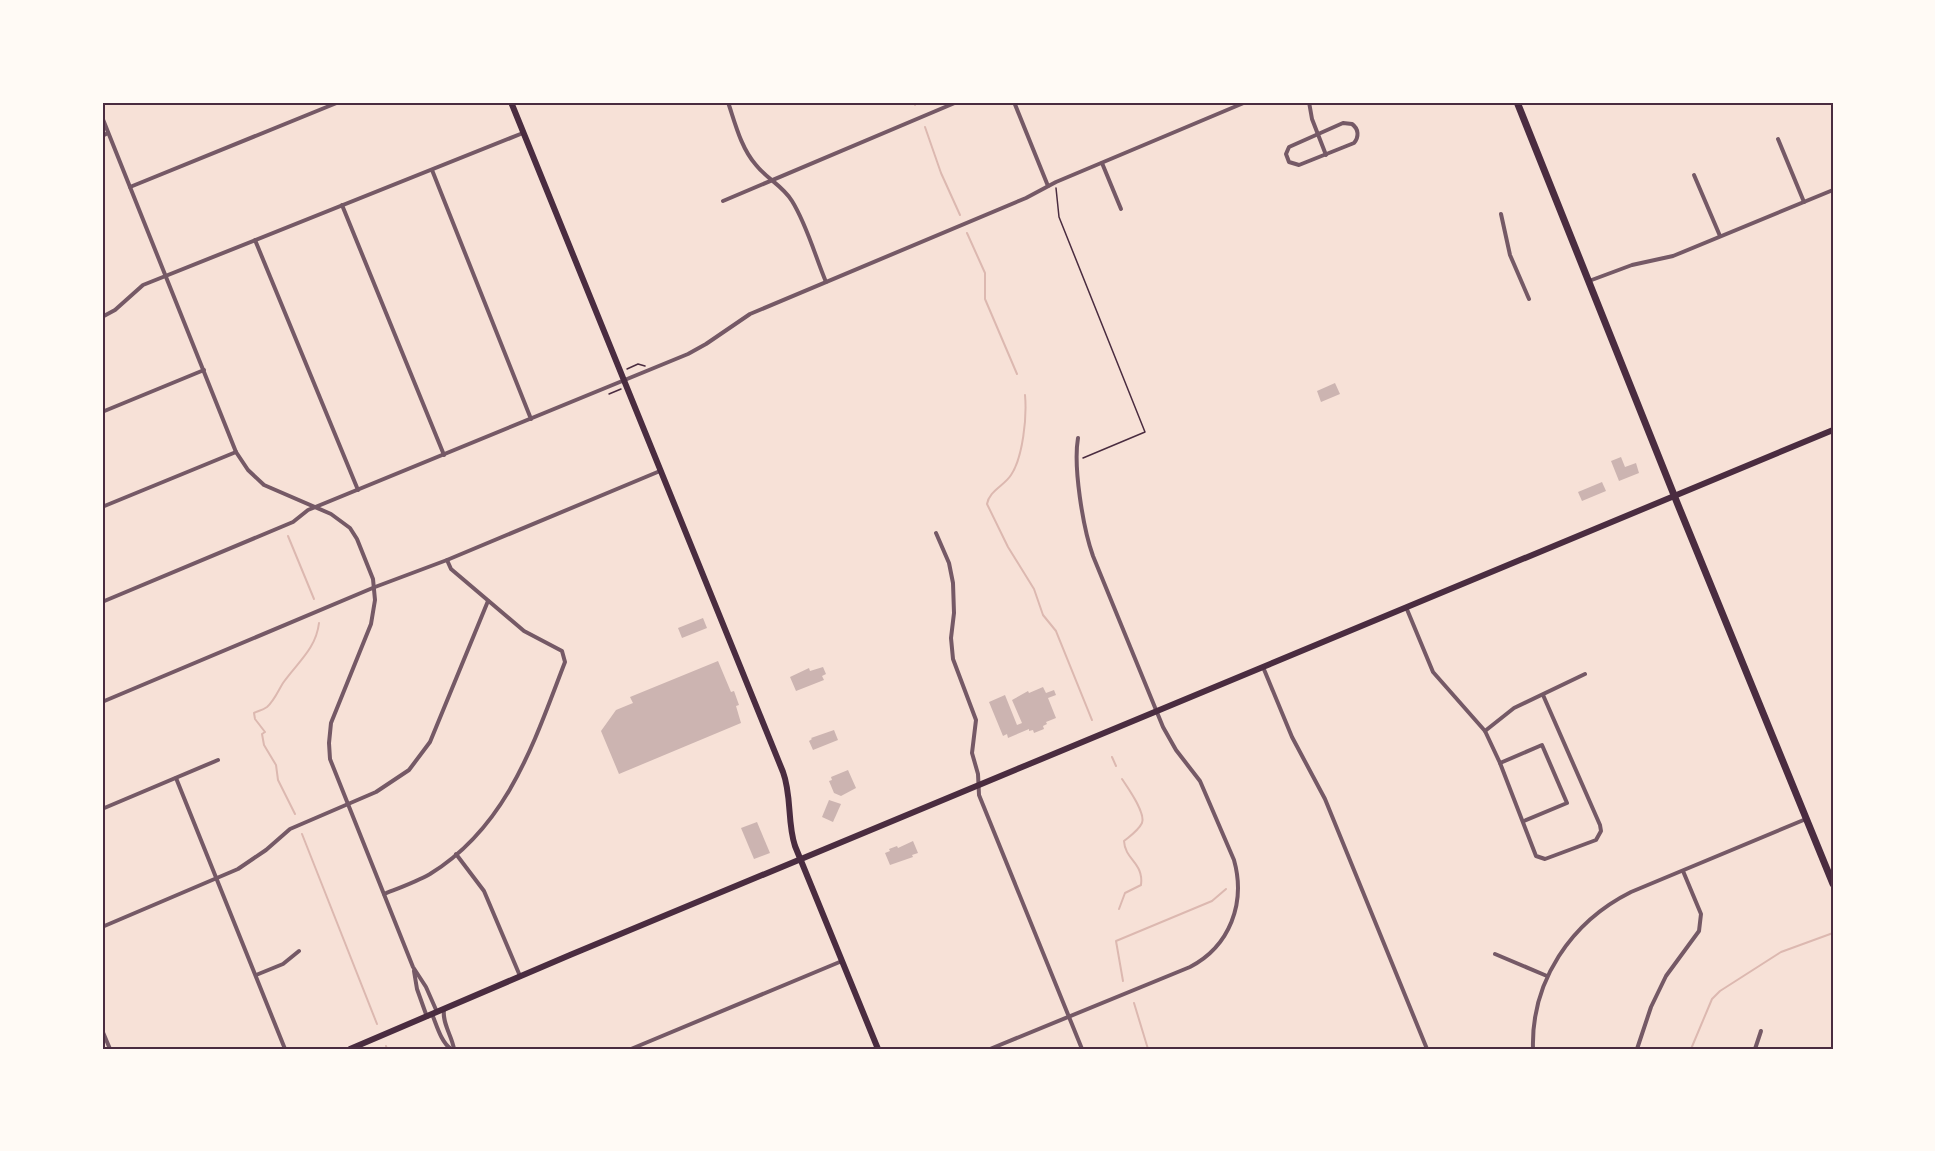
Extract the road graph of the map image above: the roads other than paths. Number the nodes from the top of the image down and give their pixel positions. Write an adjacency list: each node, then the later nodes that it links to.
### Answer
1 (339, 102): 21 (street)
2 (511, 102): 11 (main road)
3 (728, 102): 19 (street)
4 (957, 102): 19 (street)
5 (1014, 102): 20 (street)
6 (1246, 102): 16 (street)
7 (1309, 102): 12 (street)
8 (1517, 102): 31 (main road)
9 (102, 117): 10 (street)
10 (108, 133): 13 (street); 21 (street)
11 (523, 133): 17 (street); 36 (main road)
12 (1318, 134): 15 (street); 15 (street); 15 (street)
13 (102, 136)
14 (1778, 139): 24 (street)
15 (1326, 155)
16 (1102, 163): 20 (street); 26 (street)
17 (432, 170): 25 (street); 38 (street)
18 (1694, 175): 28 (street)
19 (771, 180): 23 (street); 32 (street)
20 (1048, 186): 32 (street)
21 (130, 187): 30 (street)
22 (1833, 190): 24 (street)
23 (723, 201)
24 (1804, 202): 28 (street)
25 (342, 205): 29 (street); 42 (street)
26 (1121, 209)
27 (1501, 214): 33 (street)
28 (1720, 236): 31 (street)
29 (255, 240): 30 (street); 44 (street)
30 (165, 276): 34 (street); 35 (street)
31 (1589, 281): 45 (main road)
32 (826, 282): 36 (street)
33 (1529, 299)
34 (102, 317)
35 (204, 370): 37 (street); 41 (street)
36 (624, 381): 38 (street); 43 (main road)
37 (102, 412)
38 (531, 419): 42 (street)
39 (1833, 430): 45 (main road)
40 (1078, 438): 58 (street)
41 (236, 452): 46 (street); 47 (street)
42 (444, 455): 44 (street)
43 (660, 471): 49 (street); 69 (main road)
44 (357, 490): 47 (street)
45 (1674, 495): 53 (main road); 66 (main road)
46 (102, 507)
47 (315, 507): 50 (street); 52 (street)
48 (936, 533): 63 (street)
49 (447, 560): 50 (street); 51 (street)
50 (375, 587): 57 (street); 64 (street)
51 (488, 601): 64 (street); 68 (street)
52 (102, 602)
53 (1406, 607): 54 (main road); 59 (street)
54 (1263, 666): 58 (main road); 97 (street)
55 (1585, 674): 56 (street)
56 (1544, 695): 59 (street); 67 (street)
57 (102, 702)
58 (1157, 711): 63 (main road); 84 (street)
59 (1485, 731): 61 (street)
60 (218, 760): 62 (street)
61 (1500, 763): 67 (street); 67 (street)
62 (176, 778): 65 (street); 71 (street)
63 (978, 786): 69 (main road); 84 (street)
64 (348, 805): 71 (street); 73 (street)
65 (102, 809)
66 (1806, 818): 70 (street); 72 (main road)
67 (1524, 821)
68 (456, 854): 73 (street); 80 (street)
69 (800, 860): 77 (main road); 80 (main road)
70 (1683, 870): 81 (street); 99 (street)
71 (216, 879): 74 (street); 79 (street)
72 (1833, 884)
73 (384, 894): 78 (street)
74 (102, 927)
75 (299, 951): 79 (street)
76 (1495, 954): 81 (street)
77 (842, 961): 92 (street); 93 (main road)
78 (413, 967): 83 (street); 83 (street)
79 (256, 975): 89 (street)
80 (521, 976): 82 (main road)
81 (1547, 976): 98 (street)
82 (444, 1009): 83 (main road); 91 (street)
83 (432, 1014): 90 (main road); 91 (street)
84 (1069, 1017): 87 (street); 96 (street)
85 (102, 1030): 88 (street)
86 (1761, 1030): 100 (street)
87 (1008, 1042): 94 (street); 95 (street)
88 (110, 1049)
89 (285, 1049)
90 (350, 1049)
91 (453, 1049)
92 (631, 1049)
93 (878, 1049)
94 (990, 1049)
95 (1011, 1049)
96 (1082, 1049)
97 (1427, 1049)
98 (1533, 1049)
99 (1637, 1049)
100 (1755, 1049)

